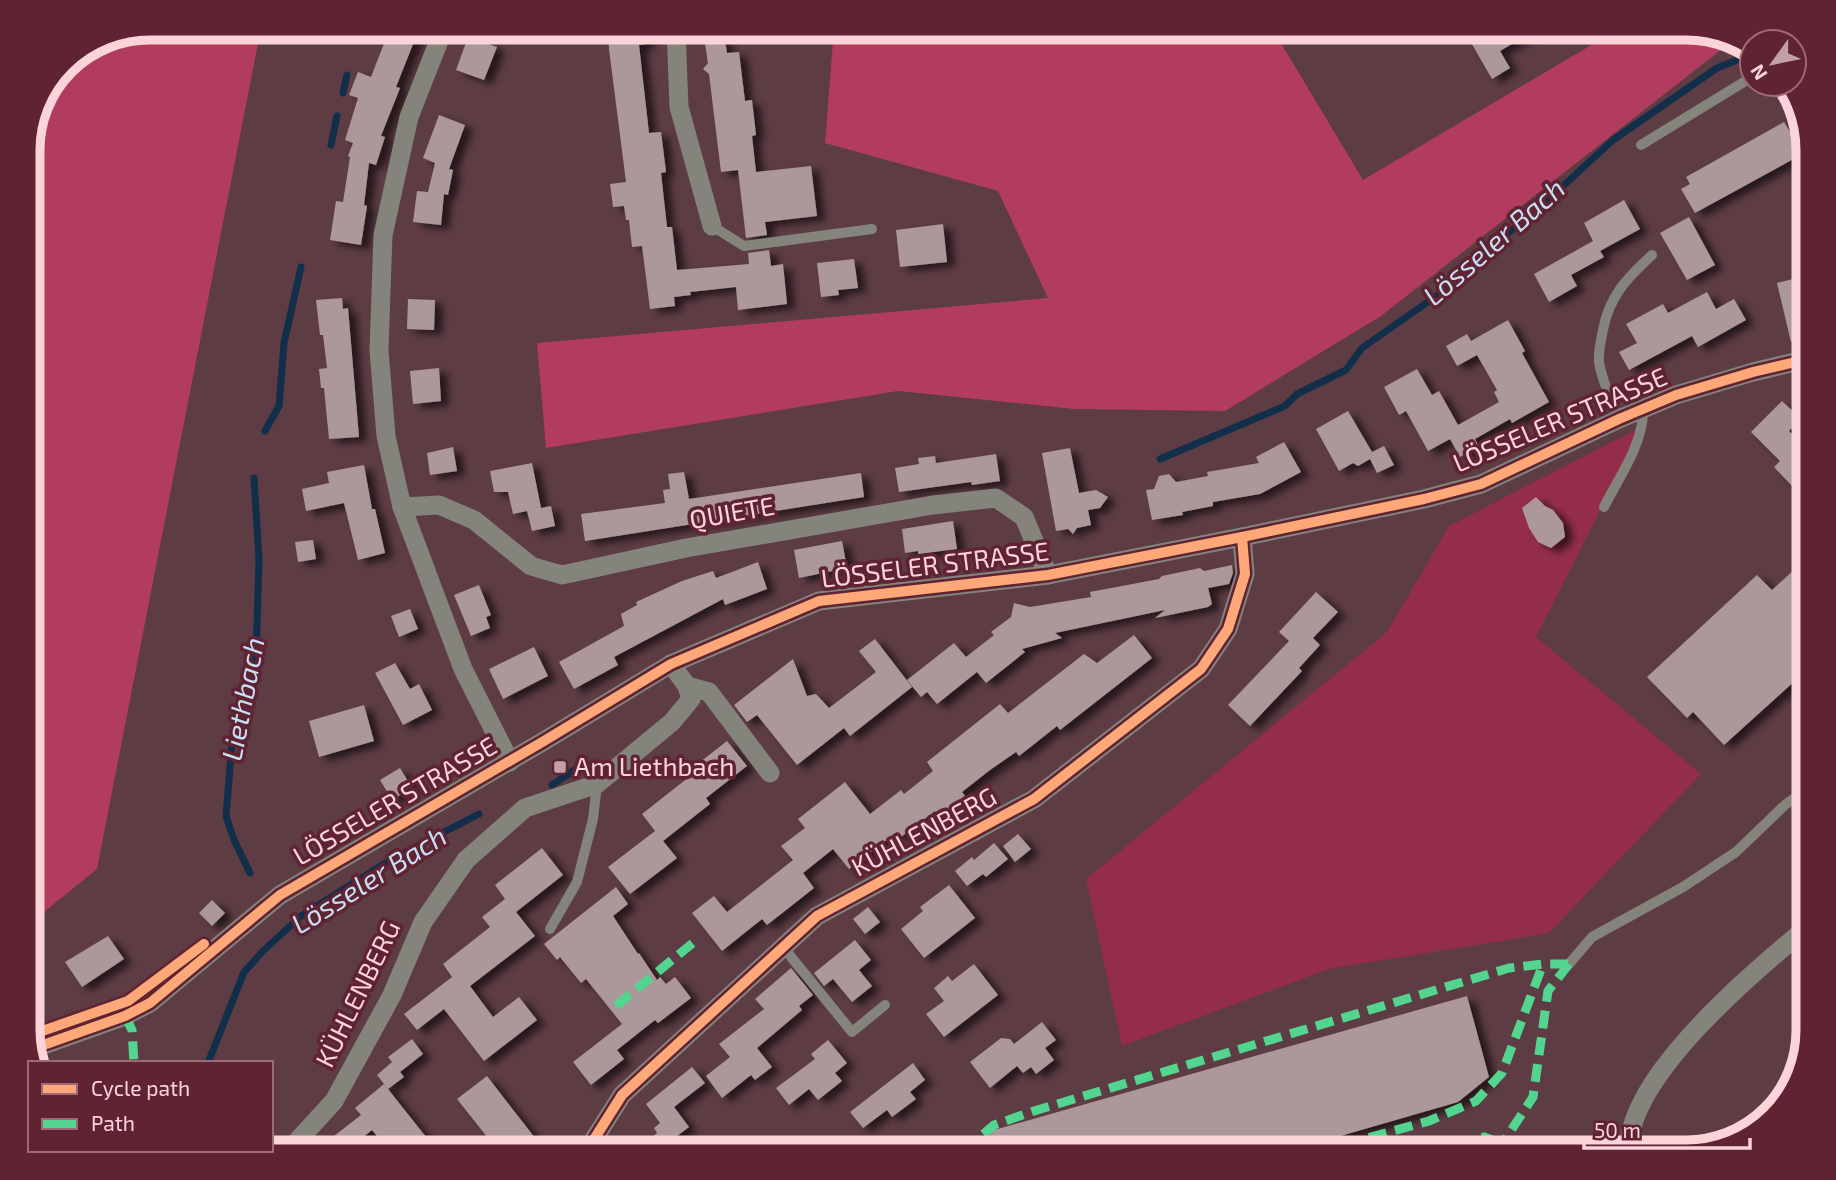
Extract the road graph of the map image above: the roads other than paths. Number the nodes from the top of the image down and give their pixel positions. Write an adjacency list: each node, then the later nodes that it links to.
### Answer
1 (439, 40): 12 (street)
2 (676, 40): 5 (street)
3 (1738, 86): 4 (lane)
4 (1641, 145)
5 (712, 226): 6 (lane)
6 (872, 229)
7 (1652, 255): 10 (lane, LÖSSELER STRASSE)
8 (1796, 362): 9 (street, LÖSSELER STRASSE)
9 (1643, 409): 10 (street, LÖSSELER STRASSE); 11 (lane)
10 (1619, 419): 13 (street, LÖSSELER STRASSE)
11 (1604, 507)
12 (402, 508): 14 (street, QUIETE); 17 (street)
13 (1242, 537): 14 (street, LÖSSELER STRASSE); 23 (street, KÜHLENBERG)
14 (1048, 575): 15 (street, LÖSSELER STRASSE)
15 (671, 663): 16 (street); 17 (street, LÖSSELER STRASSE)
16 (687, 686): 18 (street); 19 (street, KÜHLENBERG)
17 (510, 762): 26 (street, LÖSSELER STRASSE)
18 (770, 773)
19 (597, 784): 21 (lane); 27 (street, KÜHLENBERG)
20 (1796, 797): 24 (lane)
21 (550, 929)
22 (1796, 937): 29 (street)
23 (783, 947): 25 (lane); 28 (street, KÜHLENBERG)
24 (1569, 964)
25 (885, 1005)
26 (42, 1046)
27 (298, 1140)
28 (594, 1140)
29 (1630, 1140)

